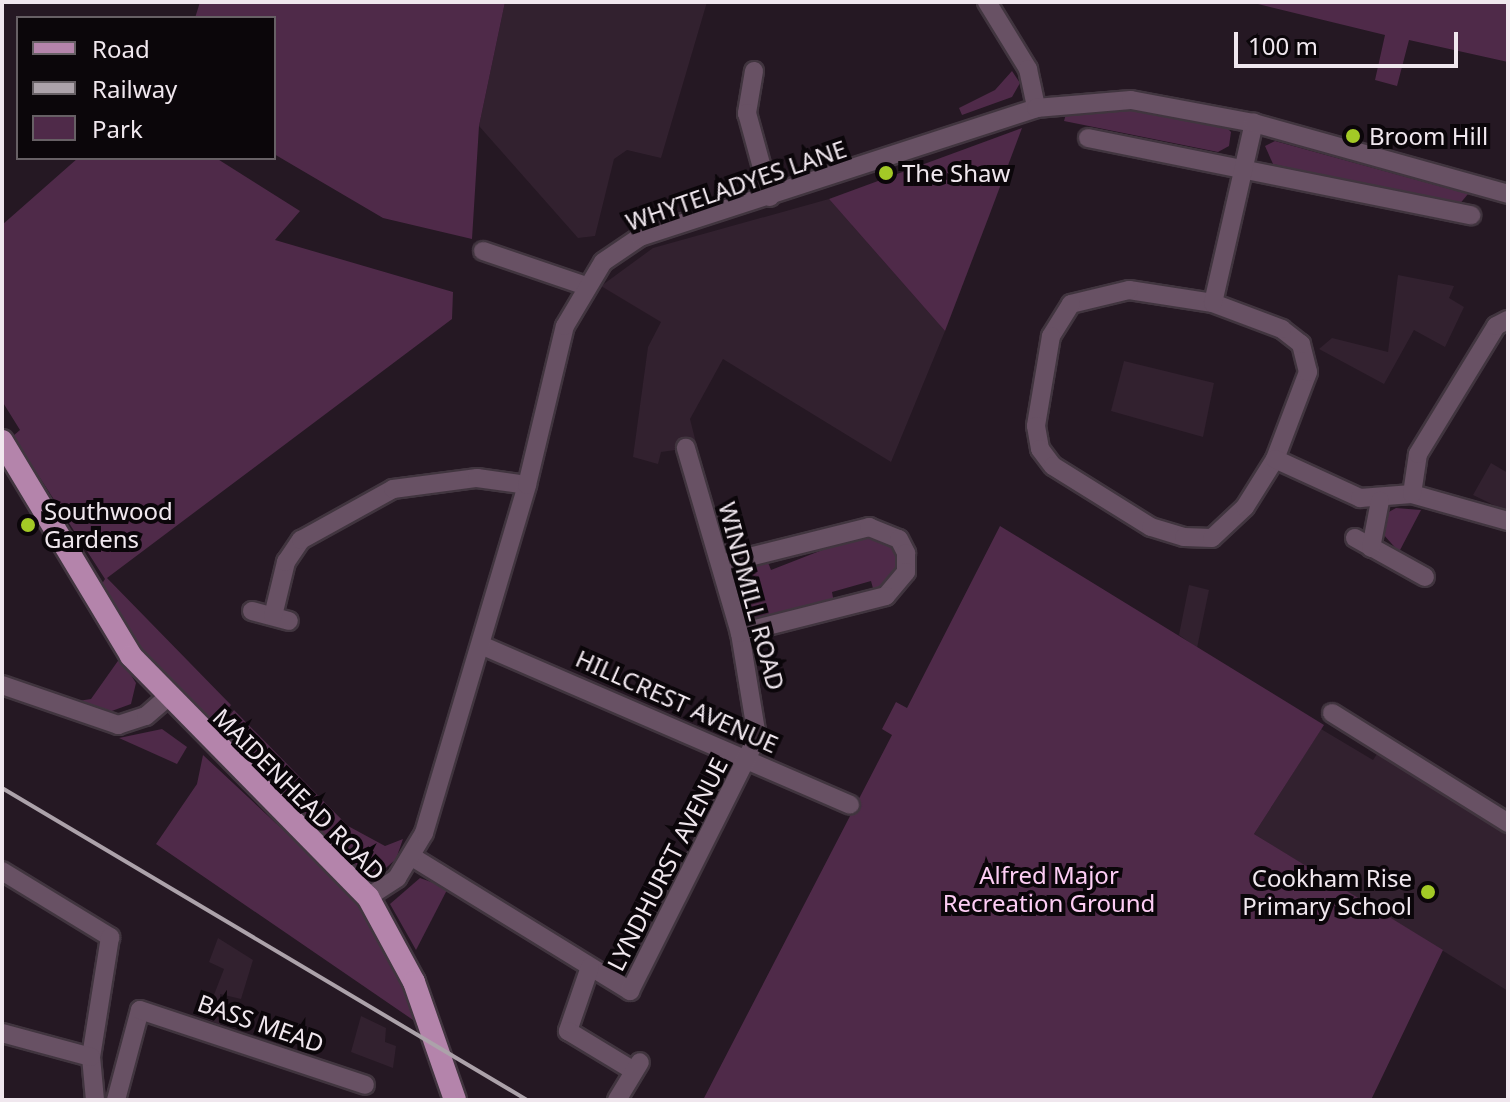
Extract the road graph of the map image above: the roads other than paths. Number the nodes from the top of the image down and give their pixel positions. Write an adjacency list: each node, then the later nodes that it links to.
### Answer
1 (987, 2): 3 (street)
2 (754, 71): 8 (street)
3 (1036, 108): 4 (street, WHYTELADYES LANE); 8 (street, WHYTELADYES LANE)
4 (1254, 123): 6 (street); 7 (street, WHYTELADYES LANE)
5 (1088, 138): 6 (street)
6 (1242, 169): 9 (street); 12 (street)
7 (1508, 194)
8 (770, 197): 11 (street, WHYTELADYES LANE)
9 (1471, 215)
10 (483, 251): 11 (street)
11 (583, 285): 17 (street, WHYTELADYES LANE)
12 (1213, 303): 16 (street); 16 (street)
13 (1508, 320): 18 (street)
14 (2, 441): 27 (main road, MAIDENHEAD ROAD)
15 (686, 448): 21 (street, WINDMILL ROAD)
16 (1275, 459): 19 (street)
17 (527, 485): 23 (street); 25 (street, WHYTELADYES LANE)
18 (1412, 494): 19 (street); 20 (street)
19 (1380, 501): 22 (street)
20 (1508, 521)
21 (721, 564): 24 (street, WINDMILL ROAD); 24 (street)
22 (1425, 577)
23 (252, 611)
24 (740, 633): 29 (street, WINDMILL ROAD)
25 (481, 645): 29 (street, HILLCREST AVENUE); 32 (street, WHYTELADYES LANE)
26 (2, 685): 27 (street)
27 (167, 698): 34 (main road, MAIDENHEAD ROAD)
28 (1332, 713): 31 (street)
29 (747, 757): 30 (street, HILLCREST AVENUE); 35 (street, LYNDHURST AVENUE)
30 (850, 805)
31 (1508, 823)
32 (414, 858): 34 (street); 35 (street)
33 (2, 871): 37 (street)
34 (368, 897): 41 (main road, MAIDENHEAD ROAD)
35 (590, 967): 42 (street)
36 (2, 1033): 37 (street)
37 (91, 1057): 39 (street)
38 (365, 1085): 40 (street, BASS MEAD)
39 (95, 1100)
40 (116, 1100)
41 (455, 1100)
42 (617, 1100)

